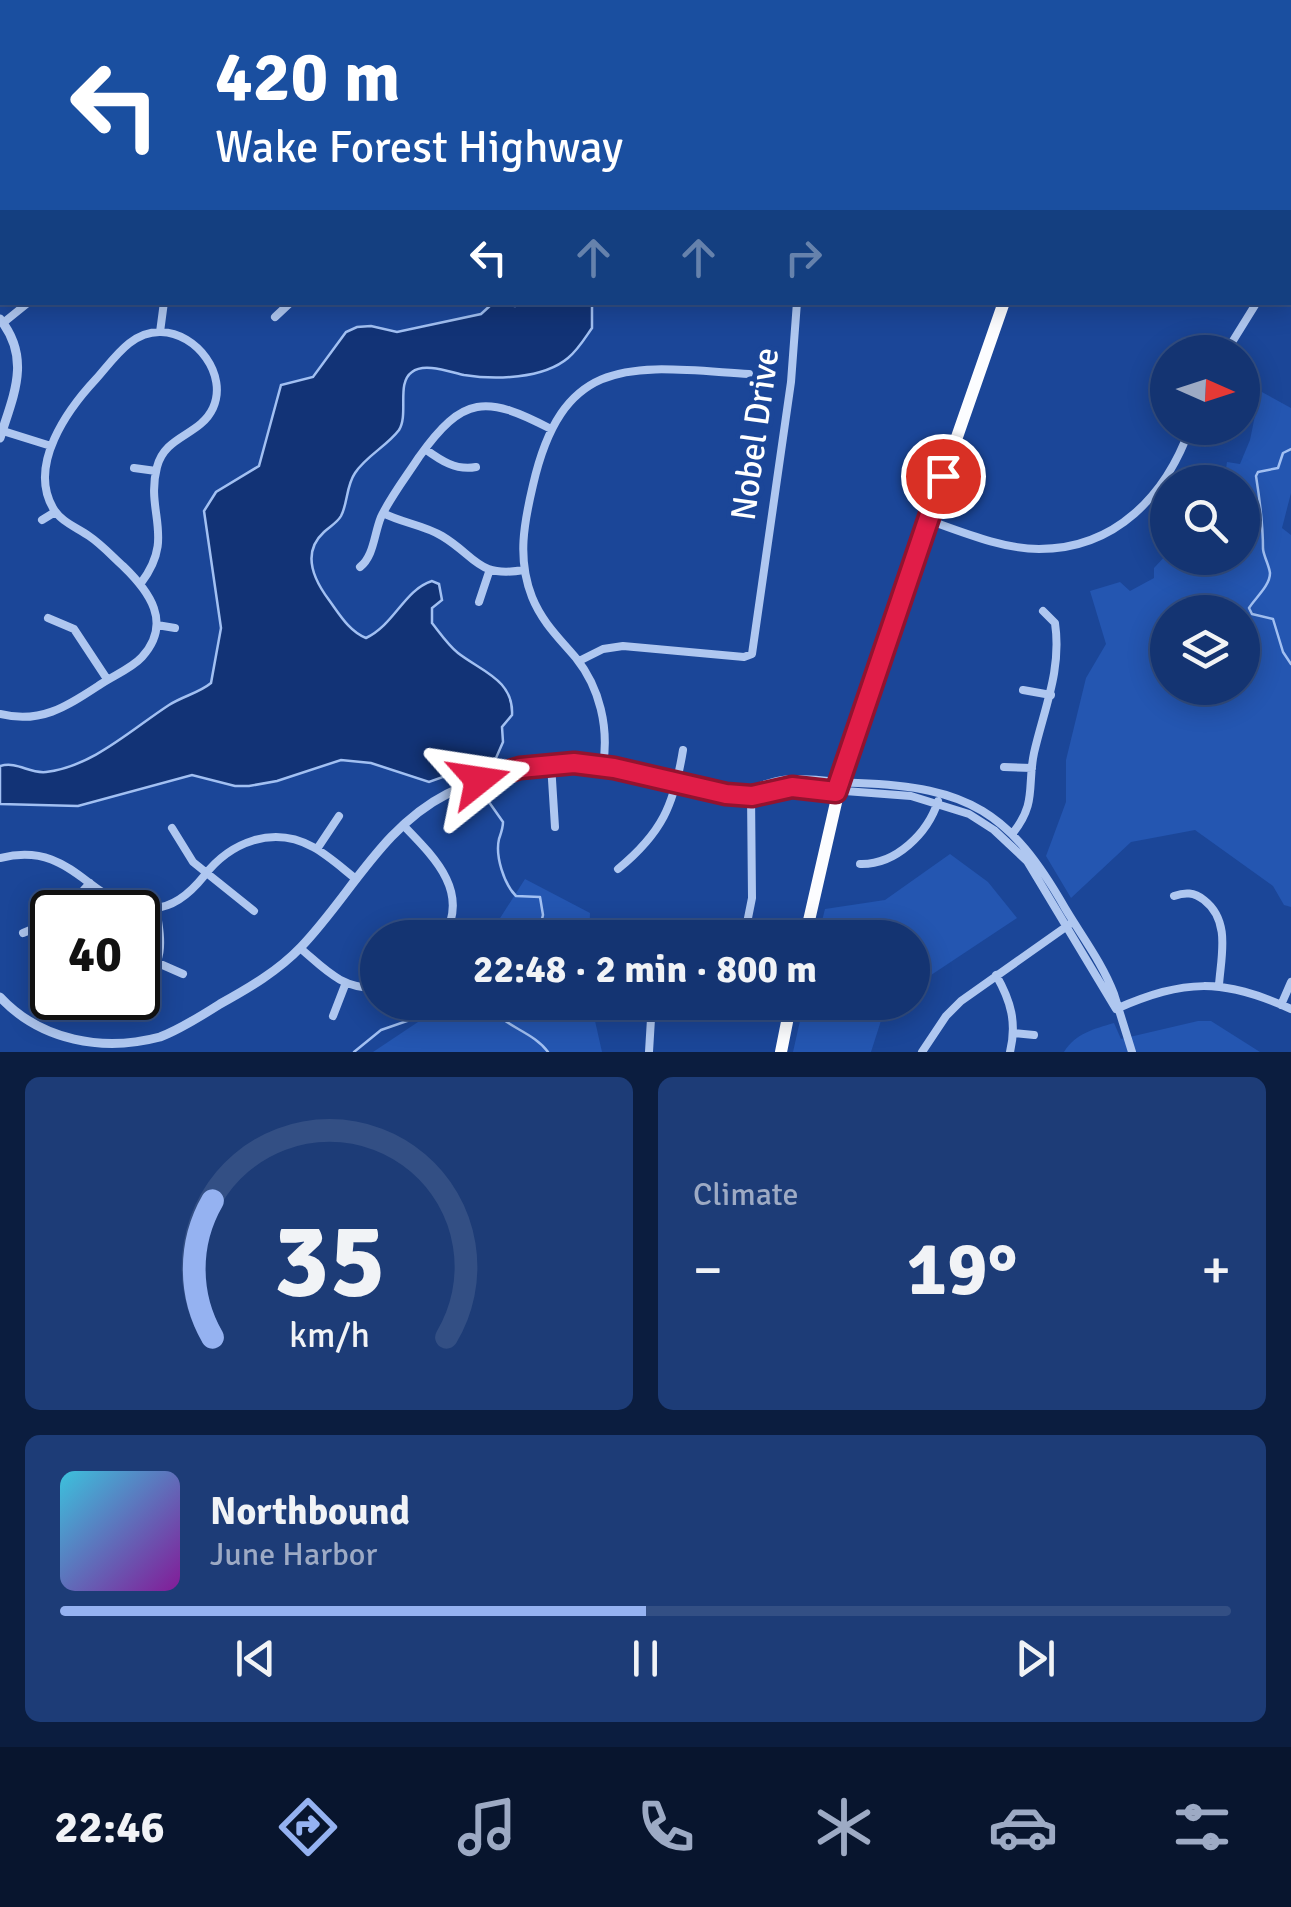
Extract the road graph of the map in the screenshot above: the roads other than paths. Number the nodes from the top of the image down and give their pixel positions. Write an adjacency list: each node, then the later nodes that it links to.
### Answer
1 (25, 305): 8 (street)
2 (164, 305): 9 (street)
3 (288, 305): 7 (street)
4 (798, 305): 33 (street, Nobel Drive)
5 (1003, 305): 23 (highway)
6 (1255, 305): 10 (street)
7 (275, 317)
8 (2, 321): 13 (street)
9 (160, 332): 15 (street); 19 (street)
10 (1237, 335)
11 (749, 374): 12 (street)
12 (551, 429): 16 (street); 25 (street)
13 (1, 433): 15 (street)
14 (1183, 445): 23 (street)
15 (51, 446): 20 (street)
16 (425, 449): 17 (street); 21 (street)
17 (476, 467)
18 (134, 468): 19 (street)
19 (156, 471): 27 (street)
20 (55, 512): 22 (street); 27 (street)
21 (383, 514): 24 (street); 26 (street)
22 (42, 520)
23 (928, 520): 46 (highway)
24 (360, 567)
25 (524, 570): 26 (street); 35 (street)
26 (489, 572): 28 (street)
27 (140, 583): 31 (street)
28 (479, 602)
29 (1043, 612): 38 (street)
30 (48, 618): 36 (street)
31 (157, 626): 32 (street); 36 (street)
32 (176, 628)
33 (752, 654): 34 (street); 35 (street)
34 (760, 660)
35 (578, 661): 42 (street)
36 (107, 680): 39 (street)
37 (1023, 690): 38 (street)
38 (1051, 695): 44 (street)
39 (0, 714)
40 (683, 750): 45 (street)
41 (551, 764): 42 (street); 51 (street); 52 (street)
42 (602, 766): 45 (street)
43 (1004, 767): 44 (street)
44 (1032, 768): 54 (street)
45 (677, 783): 48 (street); 58 (street)
46 (838, 787): 47 (street); 48 (street); 49 (street); 69 (highway)
47 (940, 792): 49 (street); 54 (street)
48 (751, 793): 68 (street)
49 (938, 803): 54 (street); 57 (street)
50 (339, 816): 55 (street)
51 (404, 826): 60 (street); 67 (street)
52 (555, 827)
53 (172, 828): 59 (street)
54 (1011, 837): 70 (street)
55 (317, 849): 59 (street); 60 (street)
56 (0, 858): 61 (street)
57 (860, 864)
58 (618, 870)
59 (206, 874): 65 (street); 66 (street)
60 (356, 878): 73 (street)
61 (90, 883): 62 (street); 63 (street)
62 (84, 890)
63 (100, 890)
64 (1174, 896): 79 (street)
65 (160, 906)
66 (254, 911)
67 (450, 920)
68 (748, 920)
69 (810, 920)
70 (1070, 924): 76 (street); 83 (street)
71 (30, 930): 72 (street)
72 (23, 933)
73 (300, 948): 78 (street); 81 (street)
74 (160, 964): 75 (street)
75 (183, 974)
76 (996, 975): 88 (street); 92 (street)
77 (1291, 982): 82 (street)
78 (345, 984): 80 (street); 85 (street)
79 (1219, 985): 82 (street); 83 (street)
80 (360, 986)
81 (0, 997)
82 (1281, 1005): 84 (street)
83 (1116, 1009): 94 (street)
84 (1291, 1010)
85 (333, 1016)
86 (651, 1020): 90 (street)
87 (788, 1020): 91 (highway)
88 (1014, 1034): 89 (street); 93 (street)
89 (1034, 1035)
90 (649, 1052)
91 (781, 1052)
92 (922, 1052)
93 (1010, 1052)
94 (1132, 1052)

